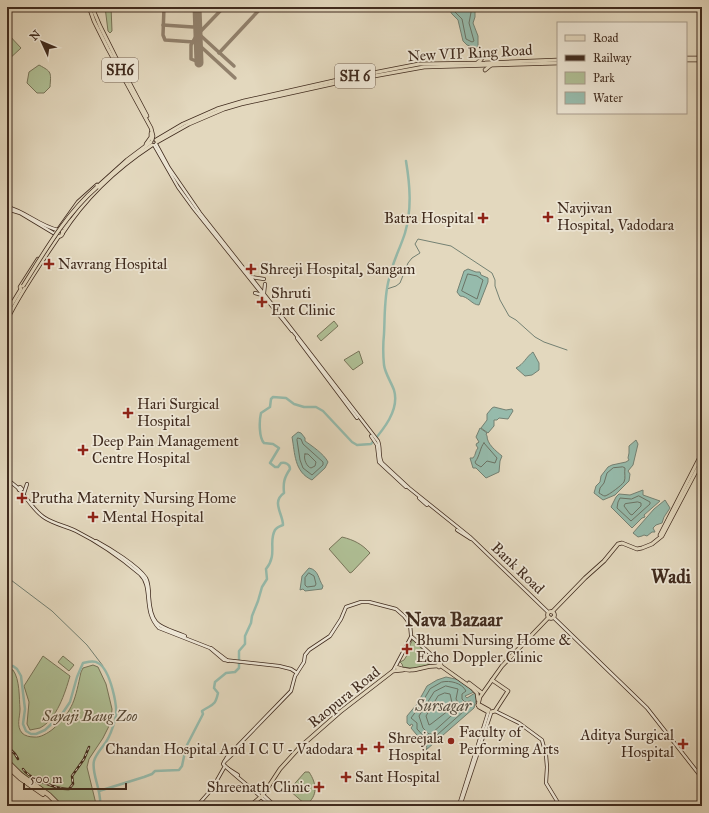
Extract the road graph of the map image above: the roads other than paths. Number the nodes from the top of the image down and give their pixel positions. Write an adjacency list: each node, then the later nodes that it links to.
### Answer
1 (90, 7): 11 (main road, SH6)
2 (687, 59): 3 (main road)
3 (702, 59)
4 (557, 60): 5 (main road, New VIP Ring Road / SH 6)
5 (530, 62): 7 (main road, New VIP Ring Road / SH 6); 8 (main road, New VIP Ring Road / SH 6)
6 (476, 63): 8 (main road, New VIP Ring Road / SH 6); 8 (main road); 10 (main road, New VIP Ring Road / SH 6)
7 (557, 63)
8 (490, 64): 9 (main road); 10 (main road, New VIP Ring Road / SH 6)
9 (485, 70)
10 (264, 98): 12 (main road, New VIP Ring Road / SH 6); 12 (main road, New VIP Ring Road / SH 6)
11 (153, 132): 12 (main road, SH6); 13 (main road)
12 (153, 143): 13 (main road); 14 (main road); 19 (main road); 24 (main road)
13 (143, 149): 14 (main road)
14 (99, 186): 16 (main road); 18 (main road); 22 (main road, bridge)
15 (7, 208): 16 (main road); 17 (main road)
16 (58, 230): 17 (main road); 18 (main road)
17 (55, 234): 18 (main road); 22 (main road)
18 (61, 235): 22 (main road)
19 (251, 277): 20 (main road); 24 (main road)
20 (264, 279)
21 (265, 284): 24 (main road)
22 (23, 288): 25 (main road); 26 (main road)
23 (255, 293): 24 (main road)
24 (263, 295): 36 (main road, Bank Road)
25 (7, 312)
26 (7, 320)
27 (702, 453): 33 (main road)
28 (702, 460): 33 (main road)
29 (7, 478): 31 (main road)
30 (27, 484): 32 (main road)
31 (20, 489): 32 (main road); 39 (main road)
32 (24, 493): 39 (main road)
33 (678, 504): 35 (main road); 35 (main road)
34 (622, 543): 35 (main road); 36 (main road); 36 (main road)
35 (635, 548)
36 (551, 612): 37 (main road); 37 (main road)
37 (551, 617): 45 (main road); 53 (main road)
38 (412, 636): 40 (main road); 41 (main road); 44 (main road)
39 (228, 661): 44 (main road)
40 (440, 665): 42 (main road, Raopura Road); 46 (main road); 47 (main road)
41 (396, 667): 42 (main road); 43 (main road)
42 (403, 670): 43 (main road, Raopura Road)
43 (394, 671): 54 (main road, Raopura Road)
44 (297, 673): 51 (main road)
45 (492, 680): 46 (main road); 48 (main road)
46 (482, 693): 47 (main road)
47 (478, 700): 49 (main road)
48 (495, 711): 49 (main road); 62 (main road)
49 (489, 712): 61 (main road)
50 (7, 761): 57 (highway)
51 (225, 765): 54 (main road); 55 (main road)
52 (7, 766): 56 (highway)
53 (702, 778)
54 (262, 795): 58 (main road, Raopura Road); 59 (main road); 60 (main road)
55 (198, 805)
56 (56, 806)
57 (60, 806)
58 (249, 806)
59 (271, 806)
60 (274, 806)
61 (460, 806)
62 (560, 806)

